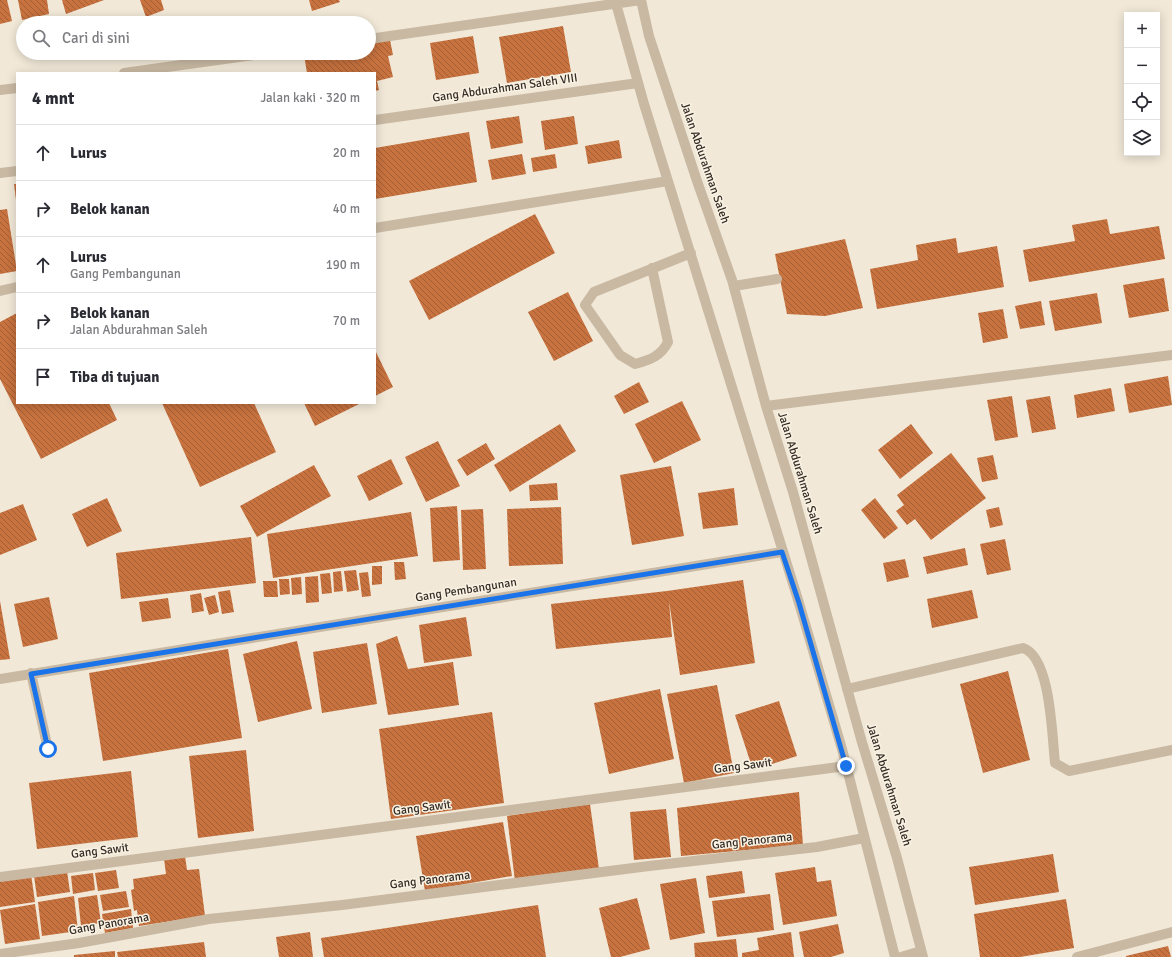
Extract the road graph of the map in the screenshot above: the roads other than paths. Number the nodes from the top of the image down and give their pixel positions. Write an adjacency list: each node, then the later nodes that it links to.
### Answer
1 (641, 0): 2 (street); 17 (street, Jalan Abdurahman Saleh)
2 (616, 2): 3 (street); 6 (street)
3 (376, 38)
4 (218, 60): 5 (street)
5 (131, 72)
6 (638, 83): 9 (street, Gang Abdurahman Saleh VIII); 12 (street)
7 (16, 88): 8 (street)
8 (0, 90)
9 (376, 120)
10 (16, 170): 11 (street)
11 (0, 173)
12 (668, 181): 13 (street); 14 (street)
13 (376, 228)
14 (691, 253): 15 (street); 22 (street)
15 (652, 268): 15 (street)
16 (777, 279): 17 (street)
17 (734, 286): 21 (street, Jalan Abdurahman Saleh)
18 (16, 287): 19 (street)
19 (0, 291)
20 (1172, 355): 21 (street)
21 (766, 406): 25 (street, Jalan Abdurahman Saleh)
22 (782, 552): 23 (street, Gang Pembangunan); 28 (street)
23 (31, 674): 24 (street, Gang Pembangunan); 26 (street)
24 (0, 679)
25 (847, 689): 27 (street); 33 (street, Jalan Abdurahman Saleh)
26 (48, 749)
27 (1172, 750)
28 (846, 766): 29 (street); 30 (street, Gang Sawit)
29 (864, 838): 32 (street, Gang Panorama); 34 (street)
30 (0, 877)
31 (1172, 932): 36 (street)
32 (0, 954)
33 (922, 954): 35 (street)
34 (895, 957)
35 (901, 957)
36 (1077, 957)

